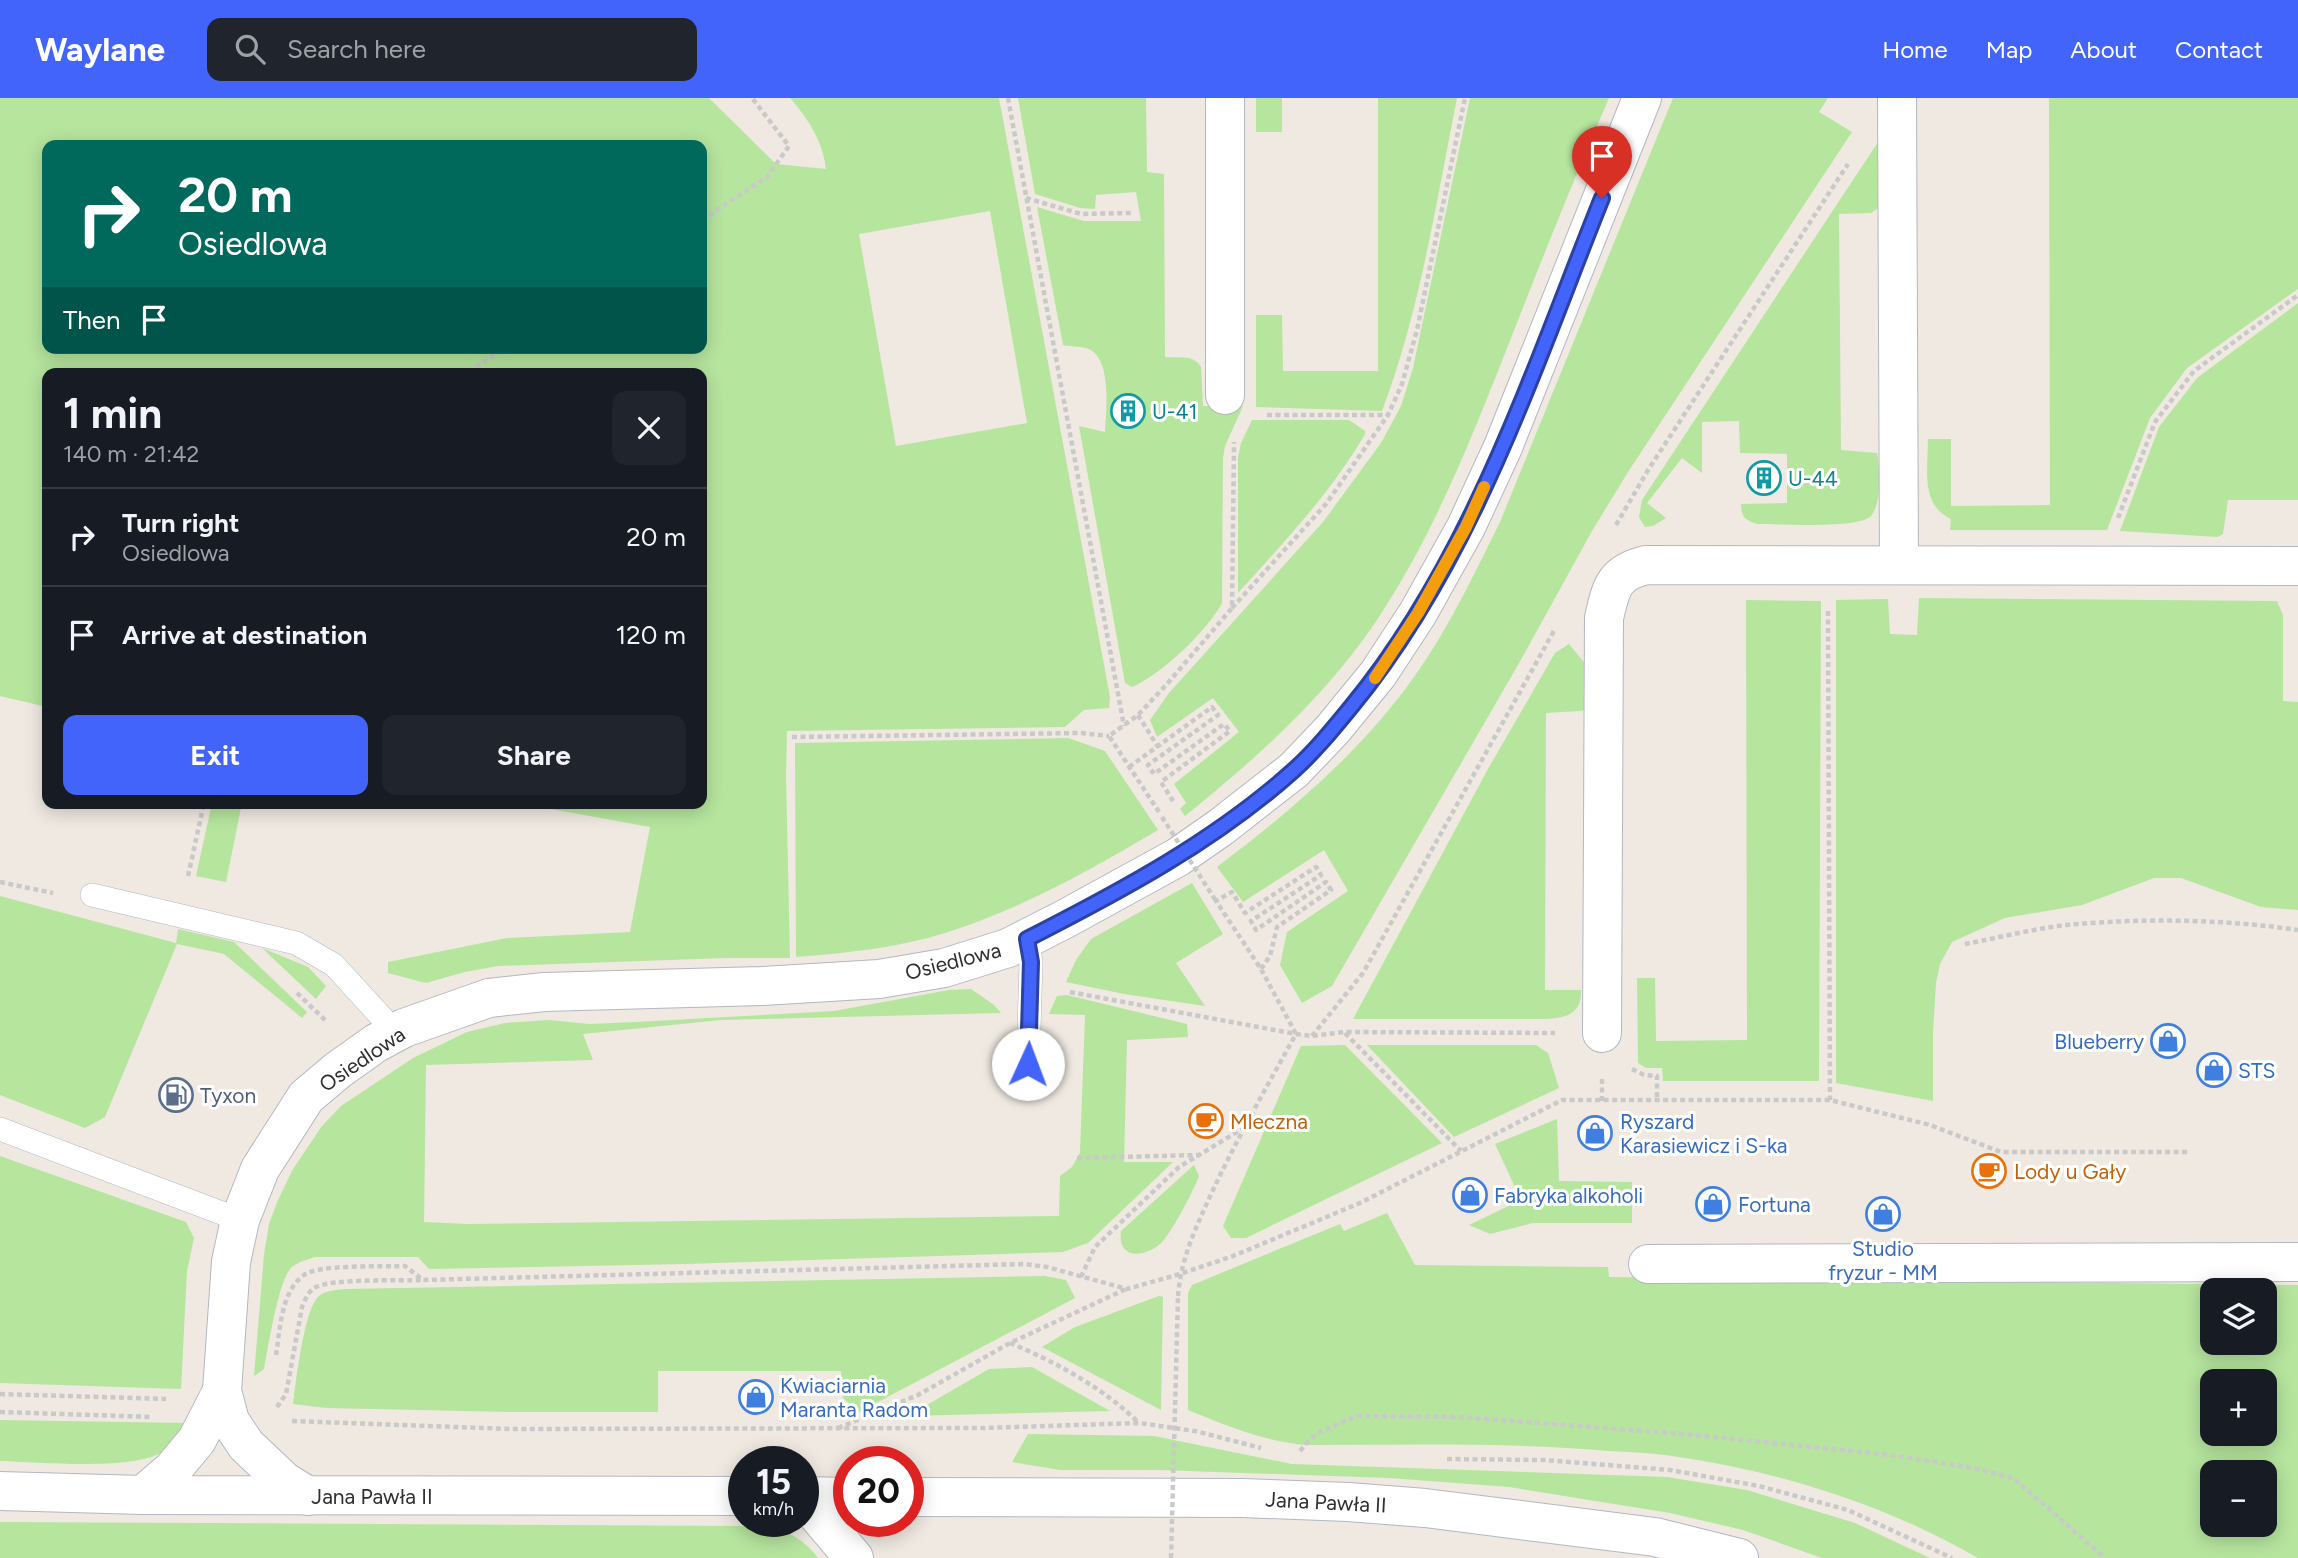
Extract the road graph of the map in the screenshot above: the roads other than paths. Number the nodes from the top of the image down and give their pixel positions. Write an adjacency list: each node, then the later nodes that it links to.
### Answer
1 (1225, 98): 4 (street)
2 (1642, 98): 8 (street, Osiedlowa)
3 (1897, 98): 5 (street)
4 (1241, 405)
5 (1899, 564): 6 (street); 10 (street)
6 (2298, 566)
7 (92, 895): 9 (lane)
8 (1027, 939): 9 (street, Osiedlowa); 11 (lane)
9 (396, 1033): 13 (street, Osiedlowa)
10 (1602, 1033)
11 (1028, 1064)
12 (0, 1129): 13 (lane)
13 (240, 1220): 16 (street, Osiedlowa)
14 (2298, 1262): 15 (street)
15 (1648, 1264)
16 (220, 1410): 18 (street, Osiedlowa); 19 (street)
17 (0, 1491): 18 (street, Jana Pawła II)
18 (143, 1495): 19 (street, Jana Pawła II)
19 (308, 1496): 20 (street, Jana Pawła II)
20 (728, 1496)
21 (924, 1497): 24 (street, Jana Pawła II)
22 (819, 1520): 23 (street)
23 (839, 1549)
24 (1739, 1558)

